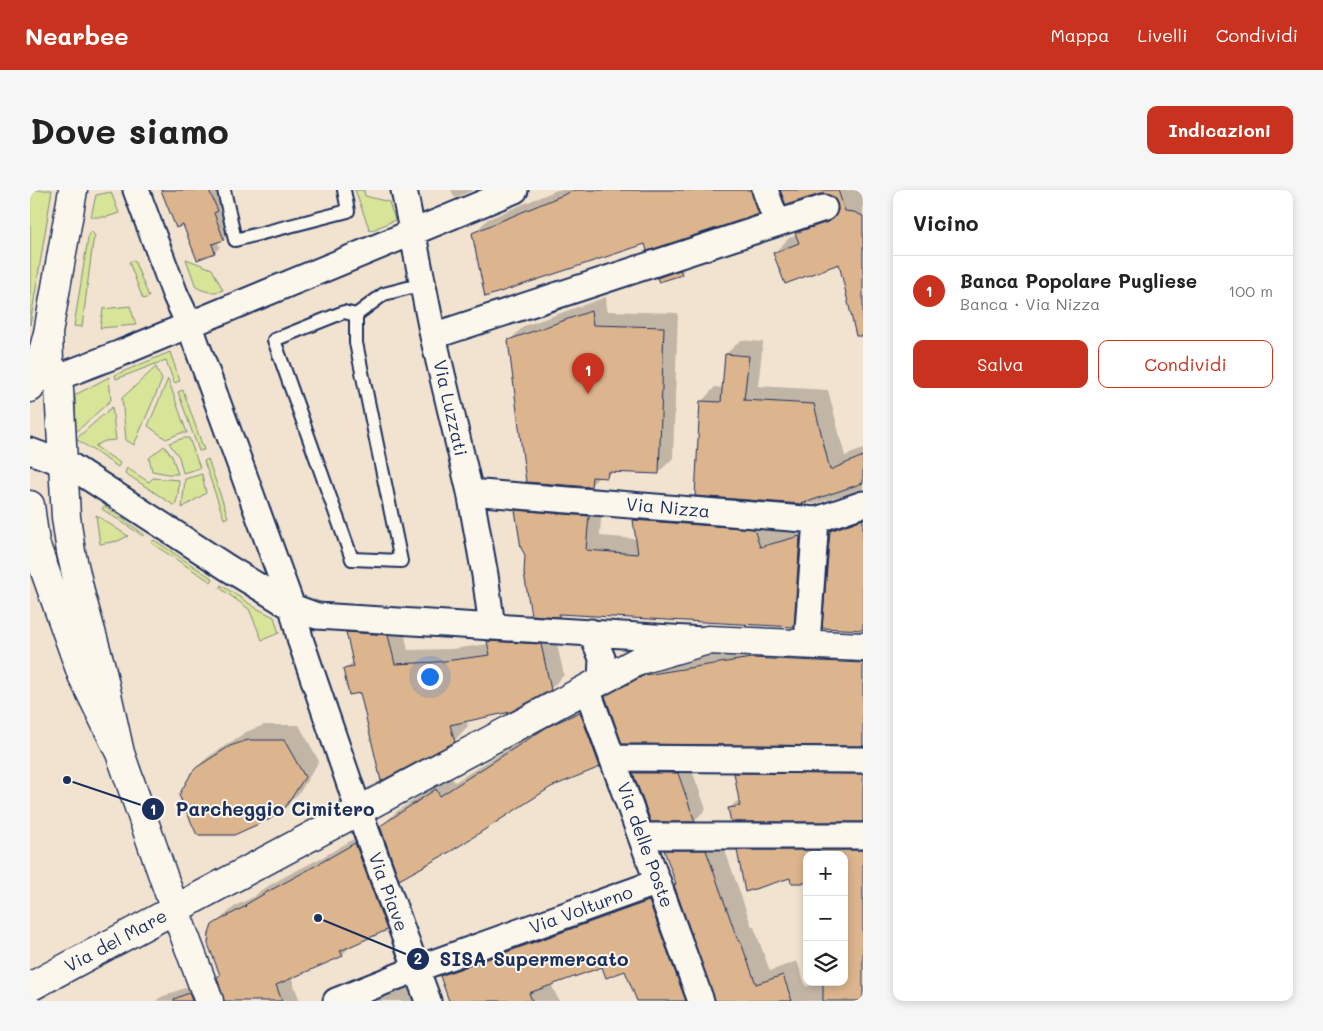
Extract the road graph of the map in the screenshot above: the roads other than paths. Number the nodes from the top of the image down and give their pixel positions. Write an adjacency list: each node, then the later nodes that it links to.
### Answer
1 (73, 190): 15 (main road)
2 (136, 190): 13 (street, Via Piave)
3 (224, 190): 4 (lane)
4 (344, 190)
5 (404, 190): 10 (street, Via Luzzati)
6 (515, 190): 10 (street)
7 (765, 190): 9 (street)
8 (824, 208): 9 (street)
9 (777, 223): 14 (street)
10 (414, 233): 11 (street, Via Luzzati); 13 (street)
11 (423, 284): 12 (lane); 14 (street, Via Luzzati)
12 (356, 315): 12 (lane)
13 (190, 324): 15 (street); 22 (street, Via Piave)
14 (433, 336): 18 (street, Via Luzzati)
15 (40, 380): 17 (main road)
16 (30, 451): 17 (street)
17 (64, 463): 22 (street); 29 (main road)
18 (470, 492): 21 (street, Via Nizza); 23 (street, Via Luzzati)
19 (863, 504): 21 (street, Via Nizza)
20 (30, 506): 29 (main road)
21 (816, 520): 26 (street)
22 (292, 607): 23 (street); 32 (street, Via Piave)
23 (492, 627): 24 (street)
24 (591, 632): 25 (street); 28 (street)
25 (708, 640): 26 (main road, Via del Mare); 28 (main road, Via del Mare)
26 (807, 643): 27 (main road, Via del Mare)
27 (863, 647)
28 (594, 686): 30 (street, Via delle Poste); 32 (main road, Via del Mare)
29 (120, 753): 36 (main road)
30 (613, 758): 31 (street); 33 (street, Via delle Poste)
31 (863, 760)
32 (359, 811): 36 (main road, Via del Mare); 37 (street, Via Piave)
33 (642, 836): 34 (street); 35 (street, Via delle Poste)
34 (863, 836)
35 (658, 882): 37 (street, Via Volturno); 42 (street, Via delle Poste)
36 (175, 910): 38 (main road, Via del Mare); 39 (main road)
37 (416, 968): 40 (street, Via Volturno); 41 (street, Via Piave)
38 (30, 987)
39 (209, 1001)
40 (336, 1001)
41 (428, 1001)
42 (702, 1001)

